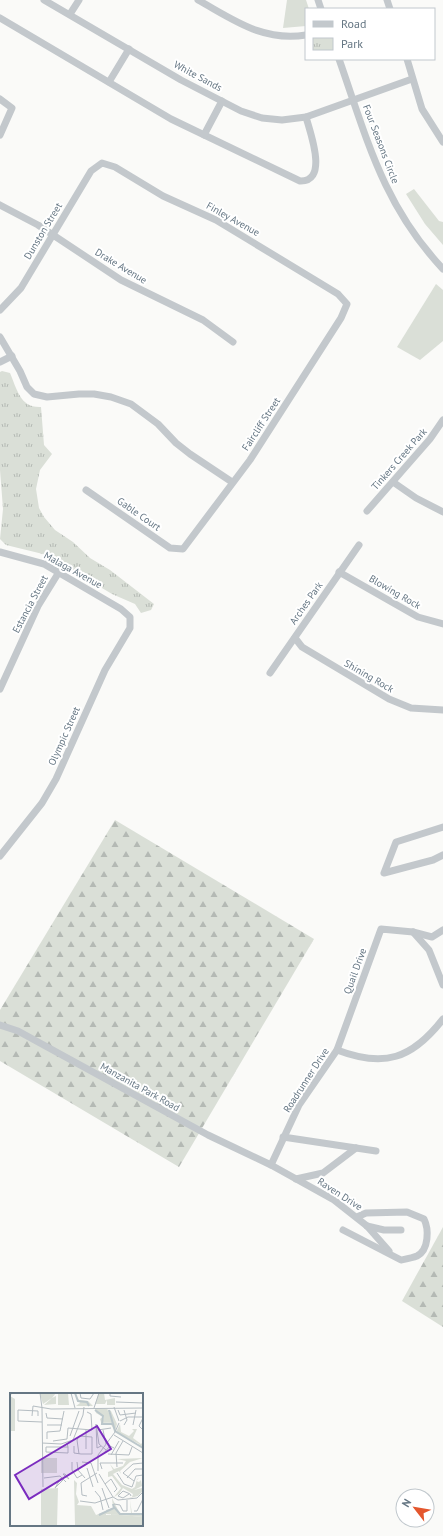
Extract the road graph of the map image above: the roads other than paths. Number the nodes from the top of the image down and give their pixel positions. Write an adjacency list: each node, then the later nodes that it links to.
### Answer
1 (44, 0): 4 (street, White Sands)
2 (78, 0): 4 (street)
3 (198, 0): 6 (street)
4 (70, 14): 7 (street, White Sands)
5 (0, 18): 11 (street)
6 (305, 35)
7 (129, 49): 11 (street); 13 (street, White Sands)
8 (339, 60): 14 (street, Four Seasons Circle)
9 (407, 60): 10 (street)
10 (412, 79): 14 (street, White Sands); 18 (street)
11 (109, 82): 17 (street)
12 (0, 99): 16 (street)
13 (222, 101): 15 (street, White Sands); 17 (street)
14 (354, 101): 15 (street, White Sands); 22 (street, Four Seasons Circle)
15 (306, 118): 17 (street)
16 (0, 135)
17 (204, 135)
18 (443, 142)
19 (102, 163): 21 (street, Dunston Street); 23 (street, Finley Avenue)
20 (0, 205): 21 (street, Drake Avenue)
21 (52, 234): 24 (street, Dunston Street); 26 (street, Drake Avenue)
22 (443, 269)
23 (347, 304): 30 (street, Faircliff Street)
24 (0, 310)
25 (0, 338): 27 (street)
26 (233, 342)
27 (12, 356): 28 (street); 30 (street)
28 (0, 362)
29 (443, 420): 31 (street, Tinkers Creek Park)
30 (232, 482): 36 (street, Faircliff Street)
31 (393, 482): 33 (street, Tinkers Creek Park); 34 (street)
32 (86, 490): 36 (street, Gable Court)
33 (367, 511)
34 (443, 512)
35 (359, 545): 39 (street, Arches Park)
36 (183, 549)
37 (0, 552): 38 (street, Malaga Avenue)
38 (59, 572): 40 (street, Malaga Avenue); 44 (street, Estancia Street)
39 (340, 572): 41 (street, Blowing Rock); 42 (street, Arches Park)
40 (130, 617): 47 (street, Olympic Street)
41 (443, 624)
42 (294, 638): 43 (street, Arches Park); 45 (street, Shining Rock)
43 (270, 673)
44 (0, 689)
45 (443, 710)
46 (443, 827): 48 (street)
47 (0, 856)
48 (443, 856)
49 (443, 930): 50 (street)
50 (413, 932): 51 (street); 54 (street, Quail Drive)
51 (443, 985)
52 (443, 1019): 54 (street, Roadrunner Drive)
53 (0, 1025): 58 (street, Manzanita Park Road)
54 (337, 1050): 55 (street, Roadrunner Drive)
55 (283, 1137): 56 (street); 58 (street, Roadrunner Drive)
56 (356, 1148): 57 (street); 59 (street)
57 (376, 1151)
58 (271, 1165): 59 (street, Raven Drive)
59 (296, 1178): 60 (street, Raven Drive)
60 (357, 1217): 61 (street, Raven Drive); 62 (street)
61 (367, 1226): 63 (street); 64 (street, Raven Drive)
62 (343, 1230)
63 (401, 1230)
64 (389, 1251)

